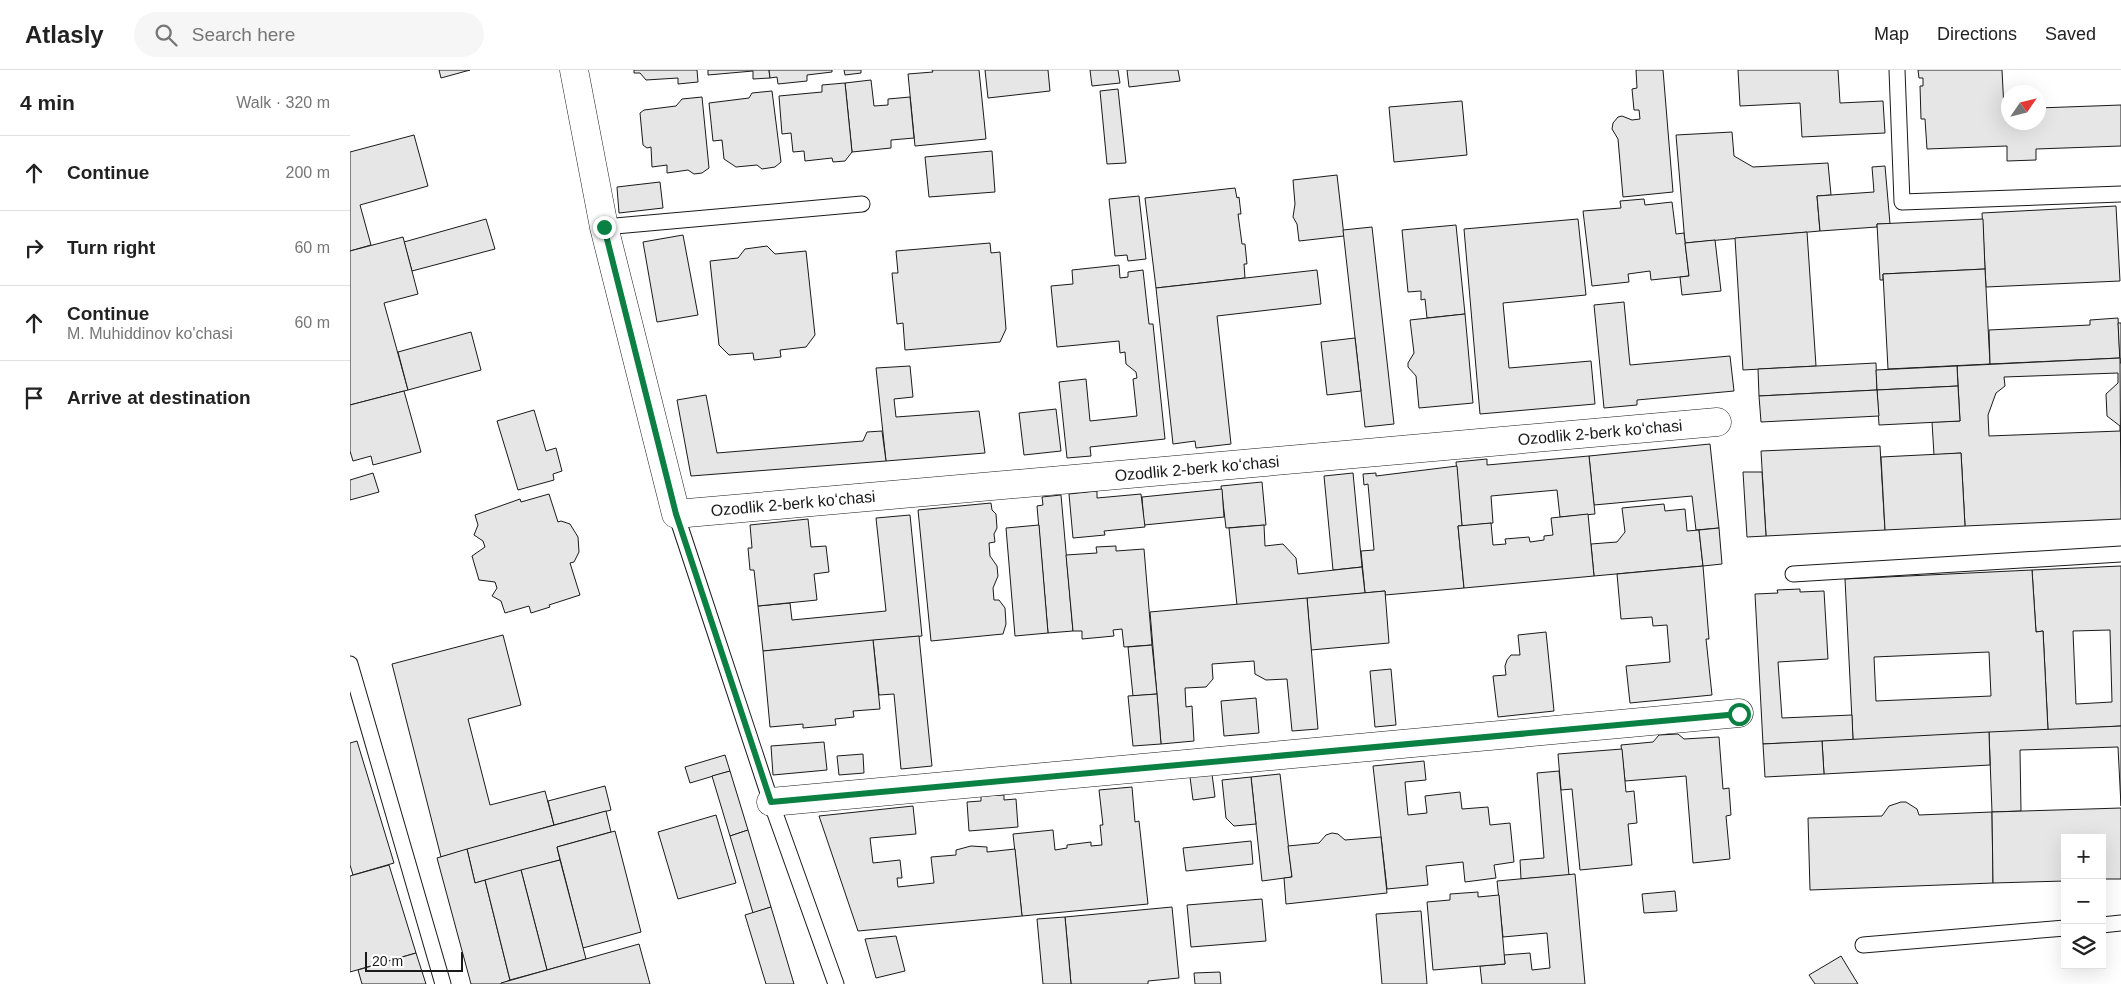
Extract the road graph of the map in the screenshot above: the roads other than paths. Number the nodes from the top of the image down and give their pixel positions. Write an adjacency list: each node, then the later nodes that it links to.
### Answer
1 (574, 70): 5 (street)
2 (1898, 70): 3 (lane)
3 (2121, 194)
4 (862, 204): 5 (lane)
5 (604, 227): 7 (street)
6 (1718, 422): 7 (street, Ozodlik 2-berk koʻchasi)
7 (676, 514): 12 (lane)
8 (2121, 554): 9 (lane)
9 (1793, 574)
10 (350, 664): 17 (lane)
11 (1739, 714): 12 (street)
12 (771, 802): 18 (lane)
13 (2121, 923): 14 (lane)
14 (2106, 925)
15 (2061, 928): 16 (lane)
16 (1863, 945)
17 (443, 984)
18 (836, 984)

